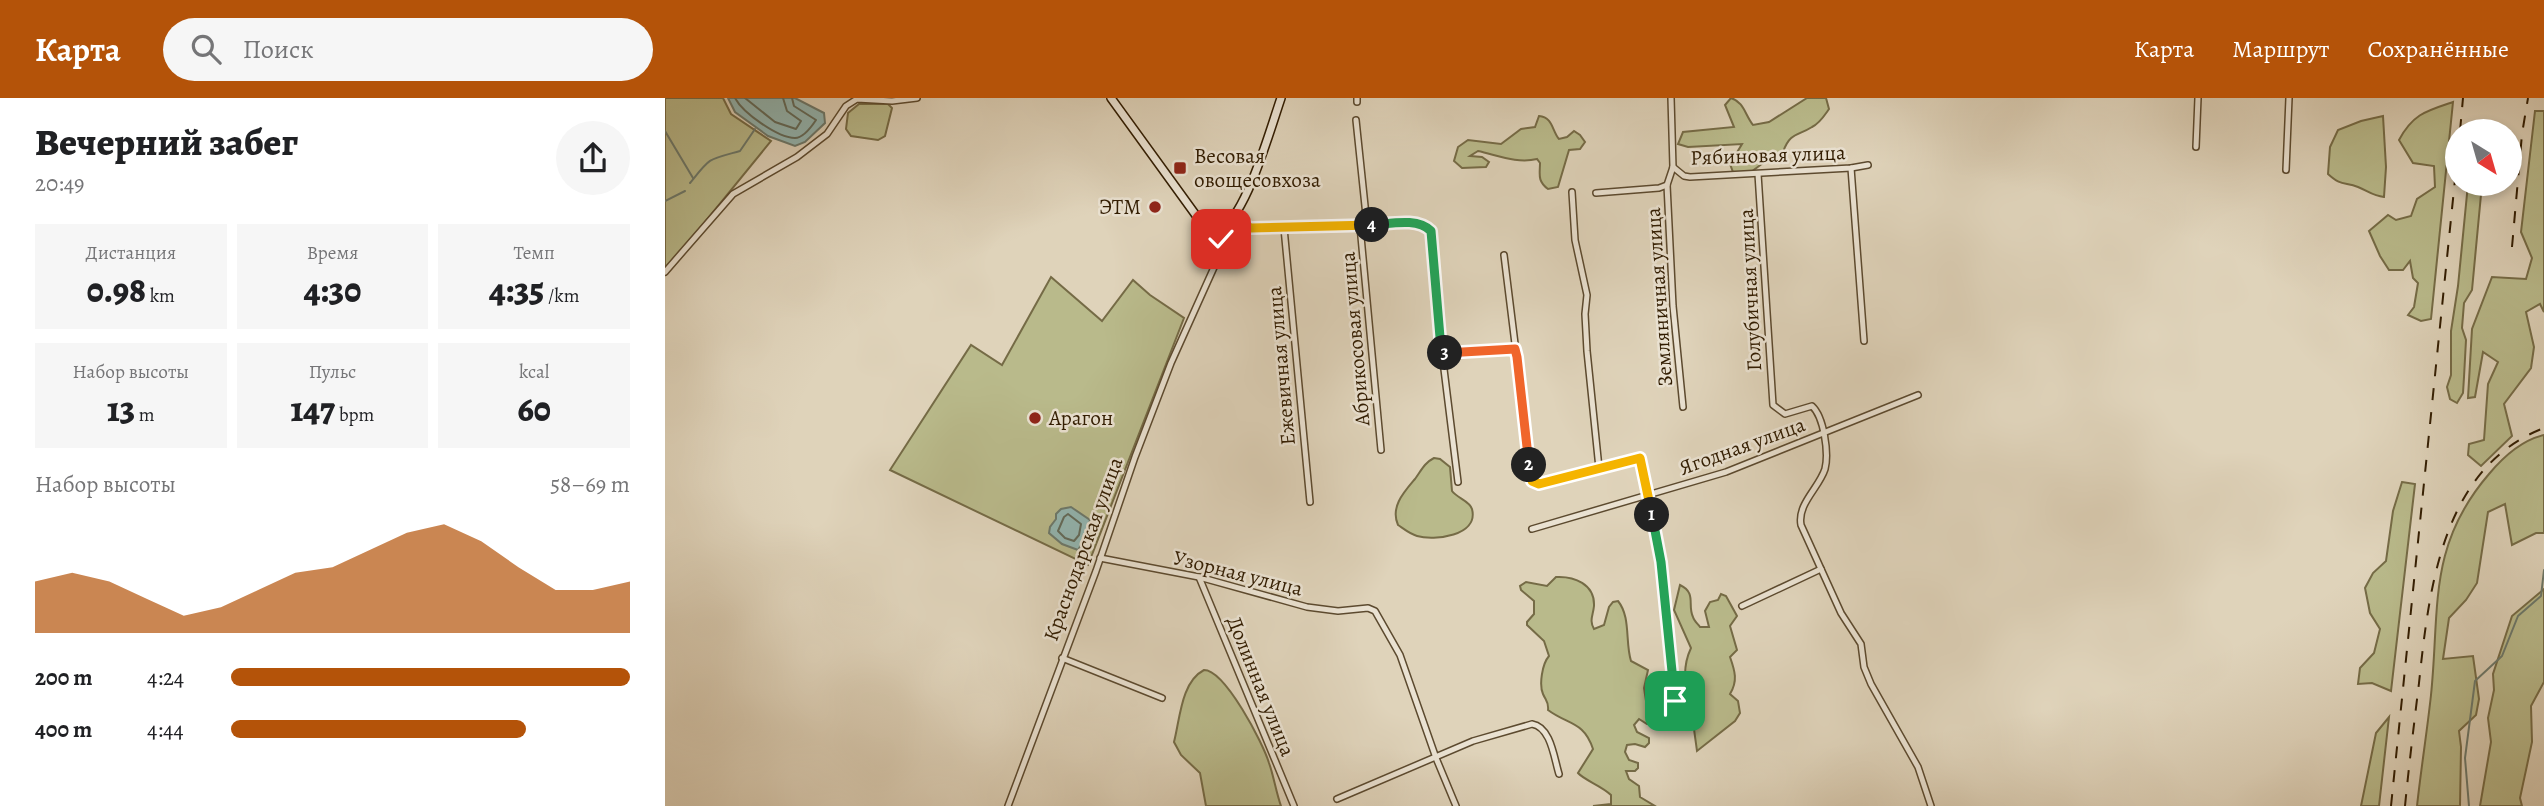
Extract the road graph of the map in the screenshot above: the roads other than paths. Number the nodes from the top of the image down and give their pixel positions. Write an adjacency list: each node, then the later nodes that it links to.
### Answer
1 (917, 98): 22 (street)
2 (1111, 98): 19 (street)
3 (1281, 98): 17 (street)
4 (1671, 98): 10 (street)
5 (2198, 98): 8 (street)
6 (2289, 98): 12 (street)
7 (1356, 120): 18 (street, Абрикосовая улица)
8 (2196, 147)
9 (1868, 165): 11 (street, Рябиновая улица)
10 (1673, 167): 13 (street, Рябиновая улица); 14 (street)
11 (1851, 168): 13 (street, Рябиновая улица); 23 (street)
12 (2286, 170)
13 (1758, 174): 28 (street, Голубичная улица)
14 (1667, 185): 16 (street); 27 (street, Земляничная улица)
15 (1572, 192): 30 (street)
16 (1596, 193)
17 (1231, 220): 19 (street); 20 (street)
18 (1364, 225): 20 (street); 25 (street); 29 (street, Абрикосовая улица)
19 (1218, 227): 35 (street, Краснодарская улица)
20 (1284, 228): 33 (street, Ежевичная улица)
21 (1504, 255): 24 (street)
22 (665, 272)
23 (1864, 341)
24 (1515, 349): 25 (street); 30 (street)
25 (1442, 353): 31 (street)
26 (1918, 396): 28 (street, Ягодная улица)
27 (1683, 407)
28 (1823, 432): 32 (street, Ягодная улица); 36 (street)
29 (1381, 450)
30 (1599, 468): 32 (street)
31 (1458, 482)
32 (1646, 495): 34 (street, Ягодная улица); 41 (street)
33 (1310, 502)
34 (1532, 529)
35 (1100, 558): 37 (street, Узорная улица); 39 (street, Краснодарская улица)
36 (1821, 569): 38 (street); 48 (street)
37 (1199, 578): 42 (street, Узорная улица); 46 (street, Долинная улица)
38 (1742, 606)
39 (1062, 658): 40 (street); 45 (street, Краснодарская улица)
40 (1162, 698)
41 (1675, 701)
42 (1436, 758): 43 (street); 44 (street); 47 (street)
43 (1559, 774)
44 (1338, 799)
45 (1008, 806)
46 (1294, 806)
47 (1456, 806)
48 (1931, 806)

